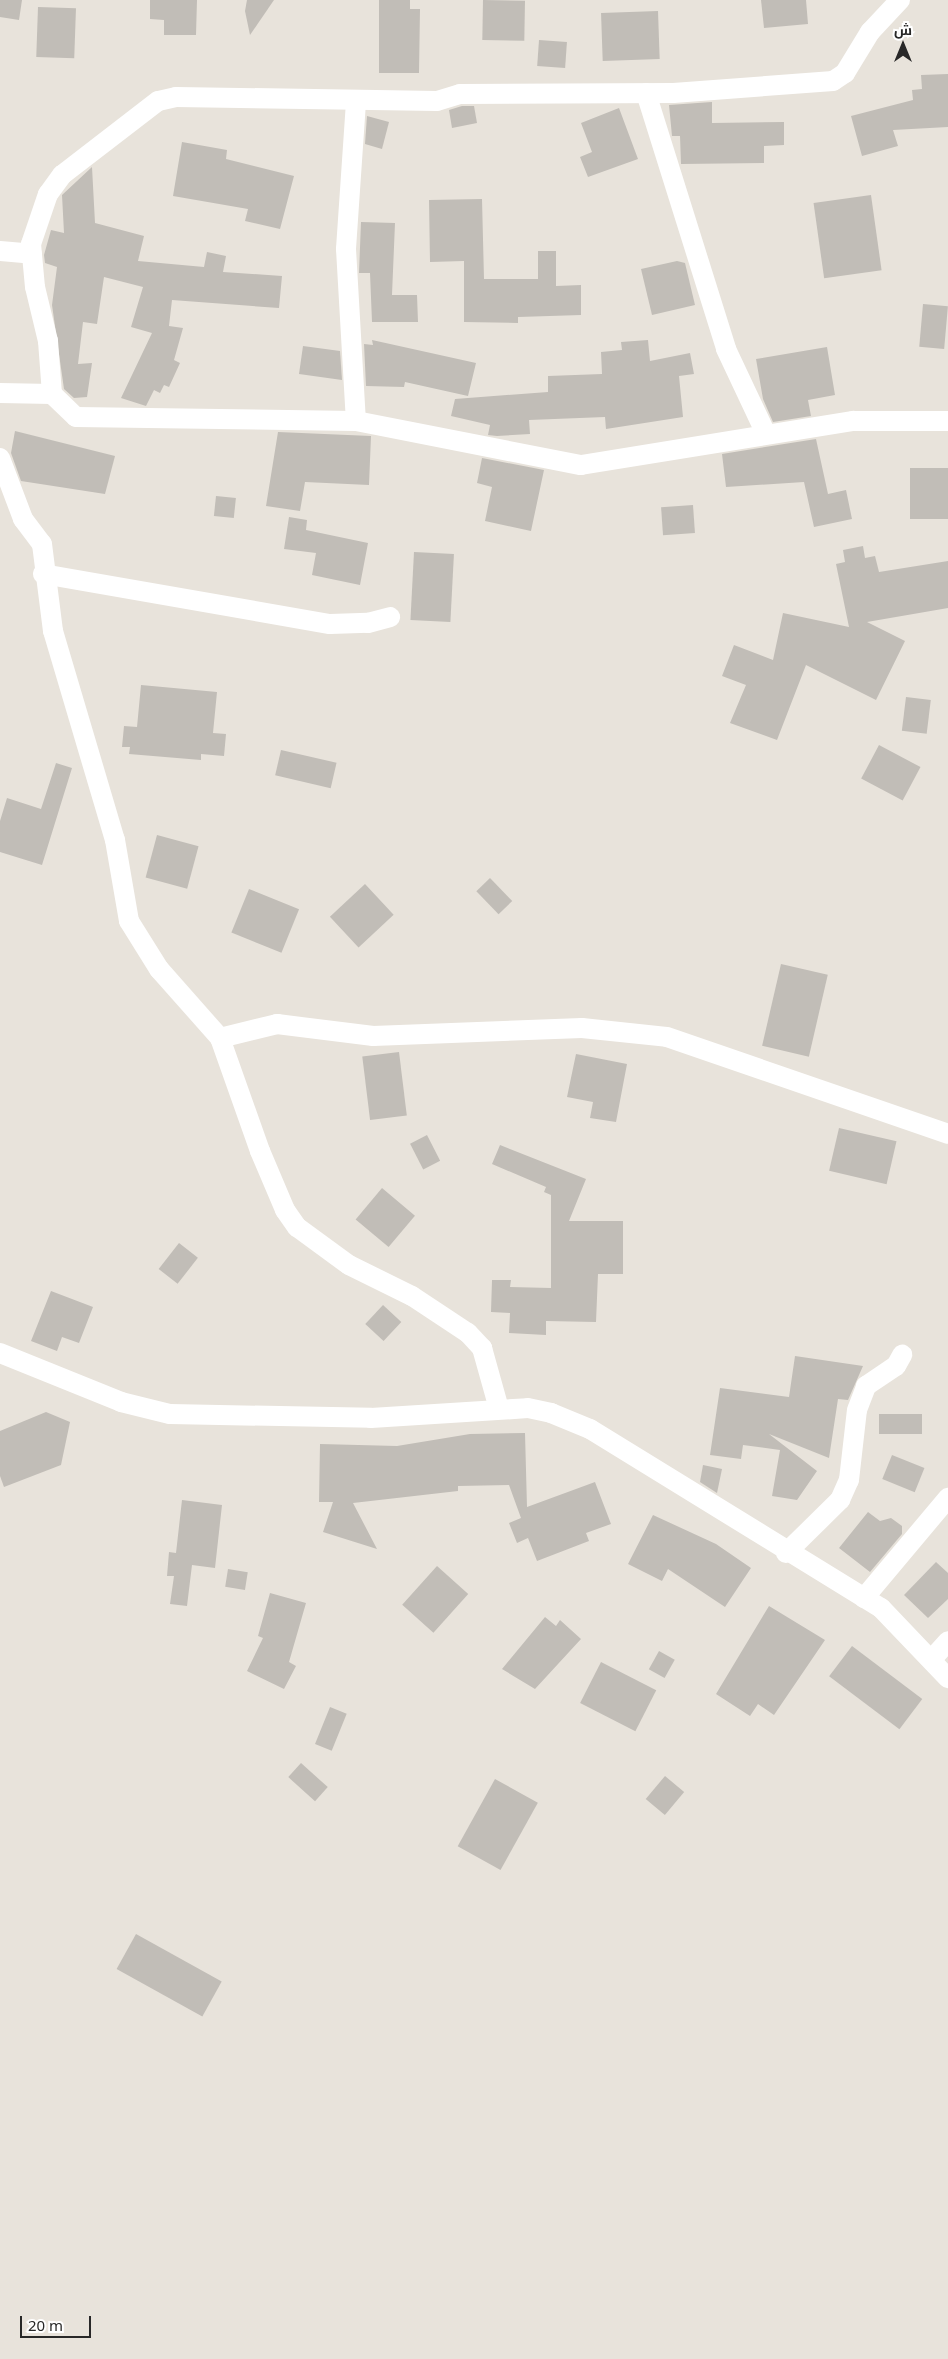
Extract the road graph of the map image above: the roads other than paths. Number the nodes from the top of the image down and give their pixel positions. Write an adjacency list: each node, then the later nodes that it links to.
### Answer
1 (900, 0): 2 (street)
2 (646, 93): 3 (street); 10 (street)
3 (356, 102): 5 (street); 8 (street)
4 (0, 251): 5 (street)
5 (32, 254): 7 (street)
6 (0, 393): 7 (street)
7 (52, 394): 8 (street)
8 (356, 421): 10 (street)
9 (948, 421): 10 (street)
10 (766, 434)
11 (0, 458): 12 (street)
12 (43, 574): 13 (street); 14 (street)
13 (390, 617)
14 (220, 1038): 15 (street); 18 (street)
15 (948, 1134)
16 (0, 1353): 18 (street)
17 (902, 1355): 20 (street)
18 (499, 1409): 20 (street)
19 (948, 1498): 21 (street)
20 (786, 1552): 21 (street)
21 (864, 1598): 23 (street)
22 (948, 1641): 23 (street)
23 (932, 1659): 24 (street)
24 (948, 1678)

